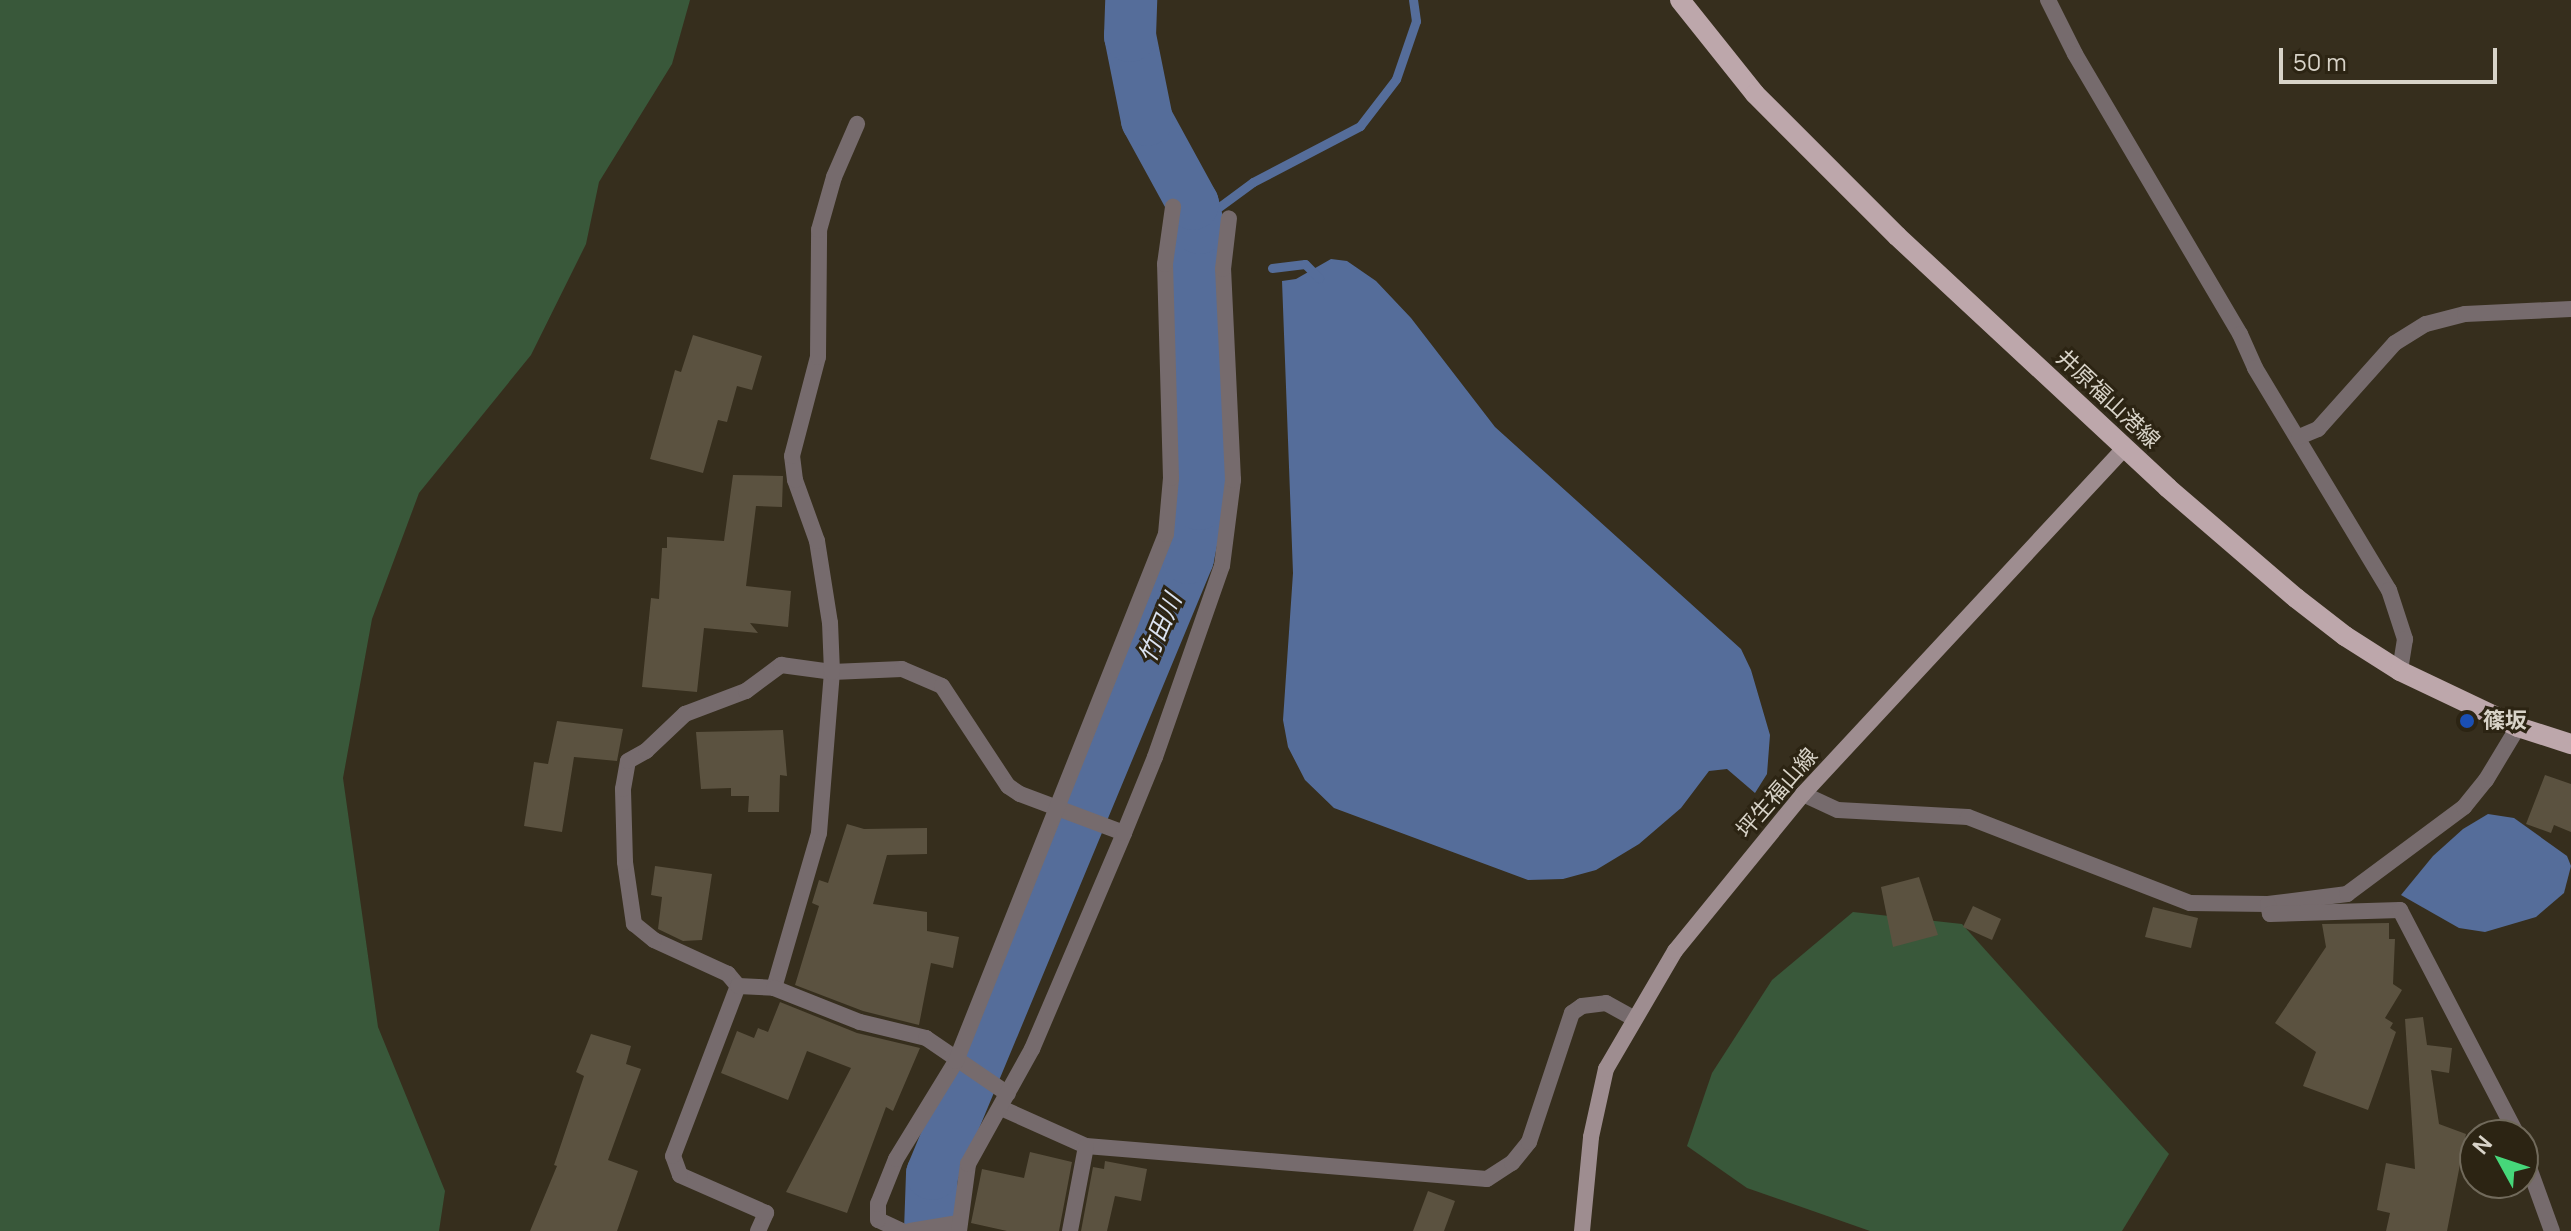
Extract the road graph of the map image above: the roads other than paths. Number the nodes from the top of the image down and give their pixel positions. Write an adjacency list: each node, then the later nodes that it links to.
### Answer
1 (1680, 0): 8 (main road, 井原福山港線)
2 (2048, 0): 7 (street)
3 (857, 124): 10 (street)
4 (1173, 207): 14 (street)
5 (1229, 218): 15 (street)
6 (2571, 309): 7 (street)
7 (2299, 437): 9 (street)
8 (2124, 448): 9 (main road, 井原福山港線); 13 (main road, 坪生福山線)
9 (2400, 671): 11 (main road, 井原福山港線)
10 (832, 672): 14 (street); 17 (street); 18 (street)
11 (2518, 727): 12 (main road, 井原福山港線); 16 (street)
12 (2571, 744)
13 (1803, 794): 16 (street); 19 (main road, 坪生福山線)
14 (1063, 809): 15 (street); 20 (street)
15 (1118, 831): 21 (street)
16 (2268, 904): 22 (street)
17 (738, 986): 18 (street); 26 (street)
18 (774, 988): 20 (street)
19 (1633, 1018): 23 (street); 30 (main road, 坪生福山線)
20 (959, 1063): 21 (street); 27 (street)
21 (1002, 1096): 23 (street); 25 (street)
22 (2509, 1119)
23 (1086, 1146): 29 (street)
24 (2539, 1195): 31 (street)
25 (956, 1226): 28 (street)
26 (758, 1231)
27 (902, 1231)
28 (910, 1231)
29 (1070, 1231)
30 (1582, 1231)
31 (2552, 1231)

